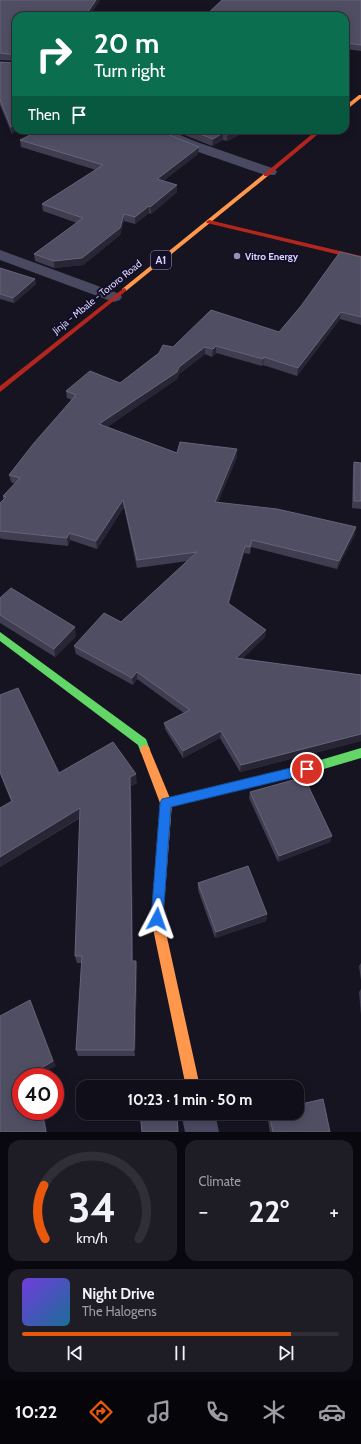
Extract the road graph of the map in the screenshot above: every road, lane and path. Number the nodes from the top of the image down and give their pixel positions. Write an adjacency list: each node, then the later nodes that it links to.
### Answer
1 (361, 96): 2 (main road)
2 (349, 106)
3 (167, 134): 5 (street)
4 (315, 134): 5 (main road, Jinja - Mbale - Tororo Road / A1)
5 (270, 172): 6 (main road, Jinja - Mbale - Tororo Road / A1)
6 (209, 222): 8 (main road); 9 (main road, Jinja - Mbale - Tororo Road / A1)
7 (0, 255): 9 (street)
8 (361, 258)
9 (114, 297): 10 (main road, Jinja - Mbale - Tororo Road / A1)
10 (0, 390)
11 (0, 636): 13 (main road)
12 (361, 753): 13 (main road)
13 (166, 803): 14 (main road)
14 (192, 1080)
15 (199, 1120): 16 (street)
16 (202, 1132)

